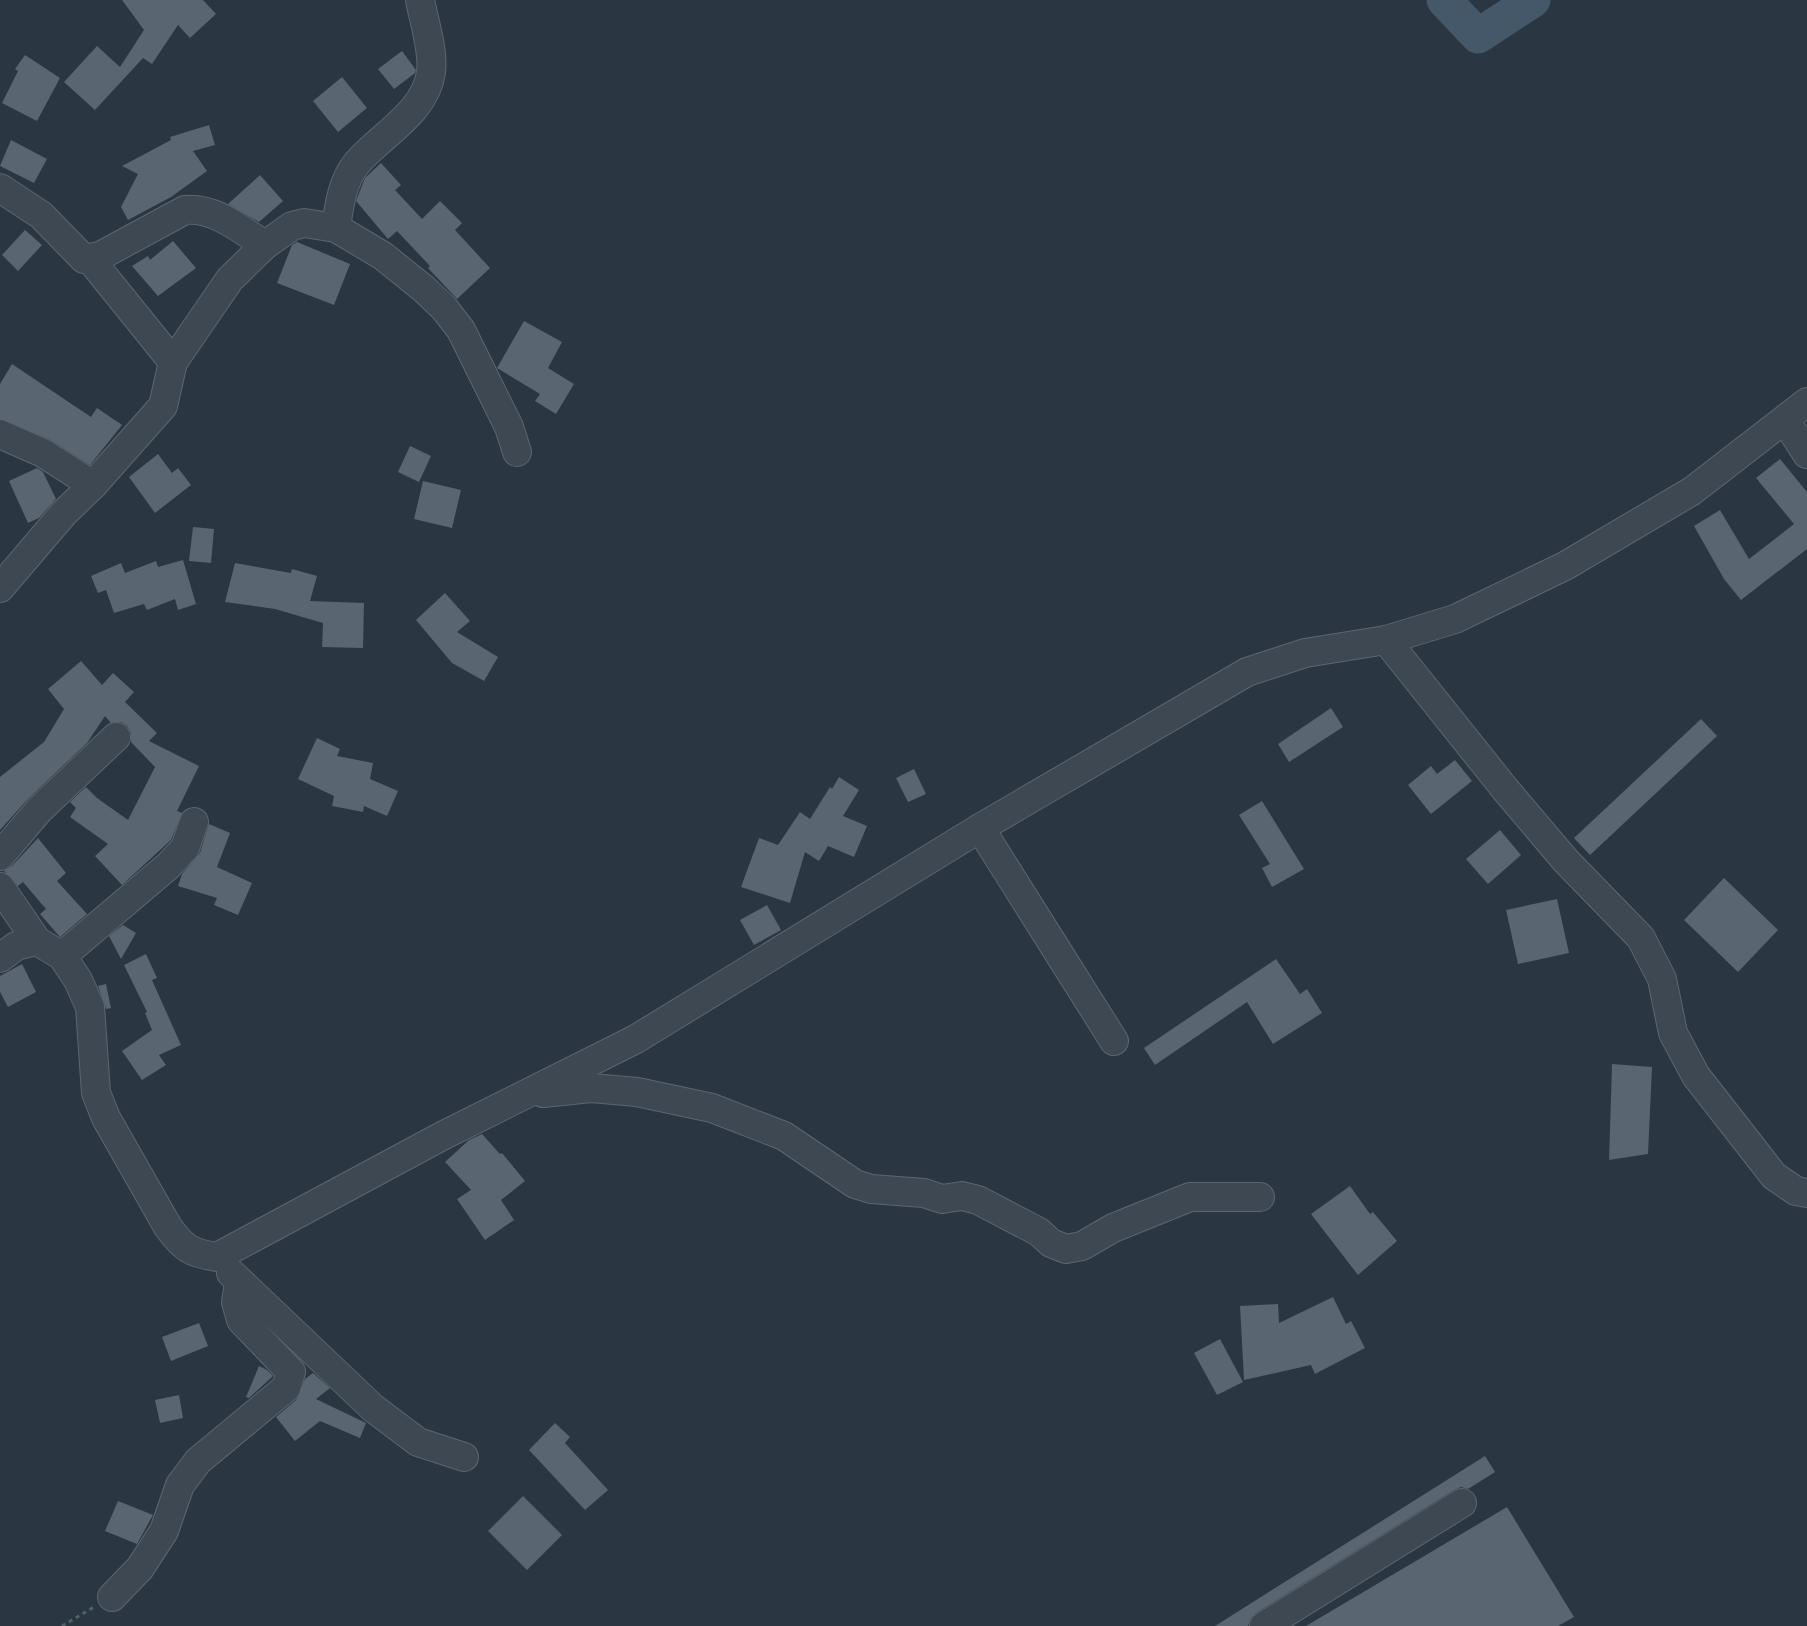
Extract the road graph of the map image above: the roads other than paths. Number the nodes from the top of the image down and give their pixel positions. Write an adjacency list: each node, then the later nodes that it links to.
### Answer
1 (420, 0): 3 (street)
2 (0, 188): 5 (street)
3 (336, 228): 4 (street); 10 (street)
4 (265, 245): 5 (street); 6 (street)
5 (90, 259): 6 (street)
6 (173, 362): 12 (street)
7 (1807, 402): 8 (street)
8 (1785, 420): 11 (street); 14 (street)
9 (0, 434): 12 (street)
10 (517, 452)
11 (1807, 454)
12 (92, 485): 13 (street)
13 (0, 588)
14 (1386, 640): 17 (street); 25 (street)
15 (116, 737): 18 (street)
16 (194, 822): 21 (street)
17 (980, 828): 23 (street); 24 (street)
18 (0, 856)
19 (0, 887): 20 (street)
20 (37, 941): 21 (street); 22 (street)
21 (62, 956): 27 (street)
22 (0, 958)
23 (1114, 1041)
24 (528, 1095): 26 (street); 27 (street)
25 (1807, 1193)
26 (1260, 1197)
27 (217, 1257): 28 (street)
28 (239, 1283): 29 (street); 31 (street)
29 (464, 1457)
30 (1462, 1503): 32 (street)
31 (112, 1597)
32 (1264, 1626)

